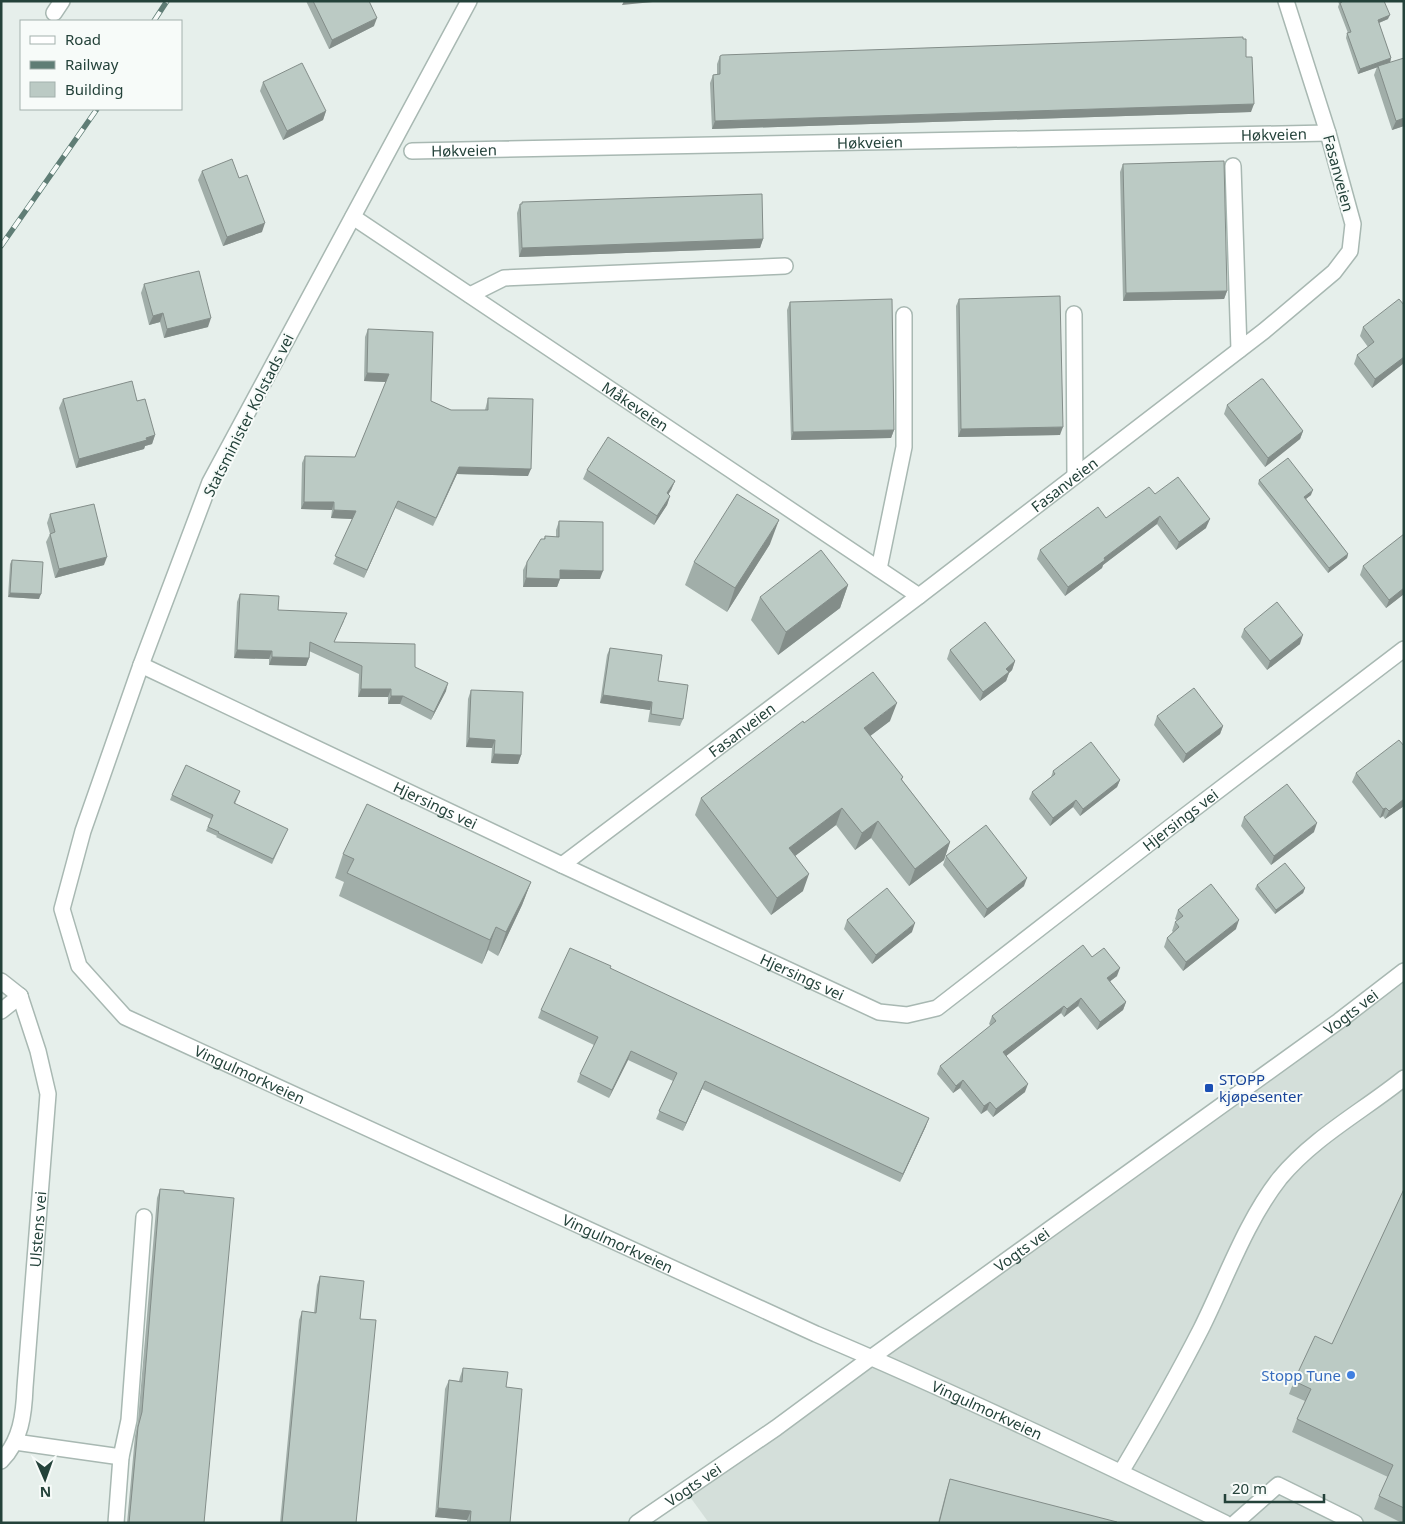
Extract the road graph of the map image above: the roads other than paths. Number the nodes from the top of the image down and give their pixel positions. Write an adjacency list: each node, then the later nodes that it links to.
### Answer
1 (469, 1): 6 (street, Statsminister Kolstads vei)
2 (1286, 1): 3 (street, Fasanveien)
3 (1328, 133): 4 (street, Høkveien); 11 (street, Fasanveien)
4 (412, 151)
5 (1234, 166): 11 (street)
6 (353, 217): 8 (street, Måkeveien); 16 (street, Statsminister Kolstads vei)
7 (785, 266): 8 (street)
8 (470, 295): 13 (street, Måkeveien)
9 (1074, 314): 12 (street)
10 (904, 315): 13 (street)
11 (1239, 350): 12 (street, Fasanveien)
12 (1075, 476): 14 (street, Fasanveien)
13 (879, 568): 14 (street, Måkeveien)
14 (919, 596): 17 (street, Fasanveien)
15 (1404, 649): 17 (street, Hjersings vei)
16 (141, 665): 17 (street, Hjersings vei); 18 (street, Statsminister Kolstads vei)
17 (562, 865)
18 (62, 910): 25 (street, Vingulmorkveien)
19 (1404, 971): 25 (street, Vogts vei)
20 (1, 981): 21 (street)
21 (20, 996): 22 (street); 26 (street, Ulstens vei)
22 (1, 1011)
23 (1404, 1078): 29 (street)
24 (144, 1217): 27 (street)
25 (872, 1357): 29 (street, Vingulmorkveien); 31 (street, Vogts vei)
26 (15, 1442): 27 (street); 28 (street, Ulstens vei)
27 (122, 1457): 30 (street)
28 (1, 1462)
29 (1121, 1472): 32 (street, Vingulmorkveien)
30 (116, 1523)
31 (637, 1523)
32 (1225, 1523)
33 (1235, 1523): 34 (street)
34 (1355, 1523)

